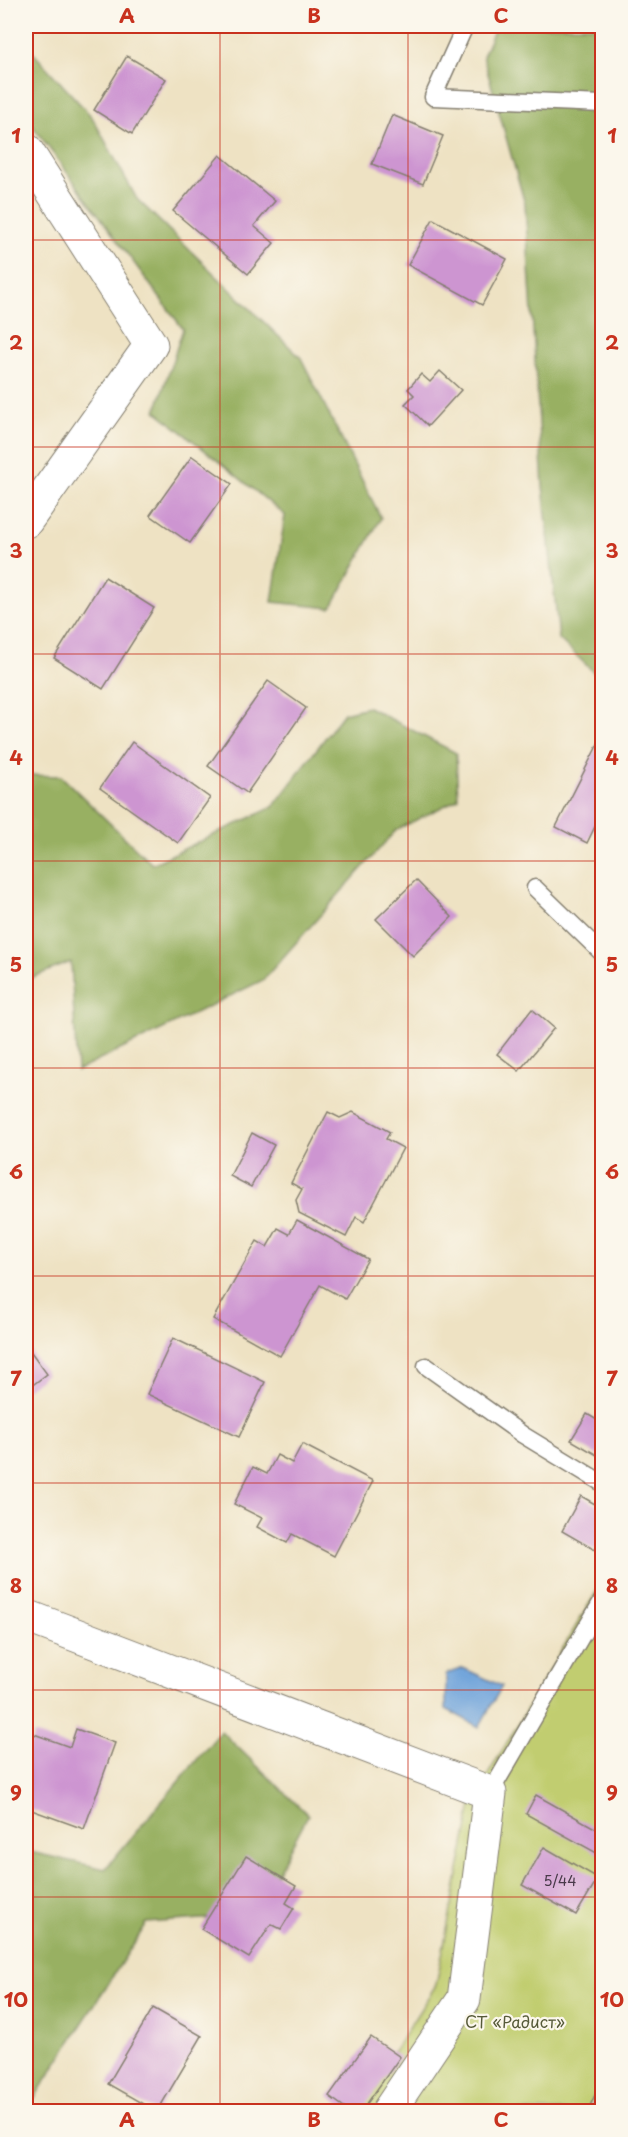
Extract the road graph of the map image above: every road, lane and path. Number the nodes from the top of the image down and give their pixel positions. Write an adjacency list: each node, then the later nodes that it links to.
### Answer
1 (465, 26): 2 (lane)
2 (603, 104)
3 (26, 150): 4 (street)
4 (26, 521)
5 (535, 888): 6 (lane)
6 (603, 953)
7 (426, 1366): 8 (lane)
8 (603, 1483)
9 (603, 1600): 11 (lane)
10 (26, 1616): 11 (street)
11 (490, 1793): 12 (street)
12 (388, 2112)

